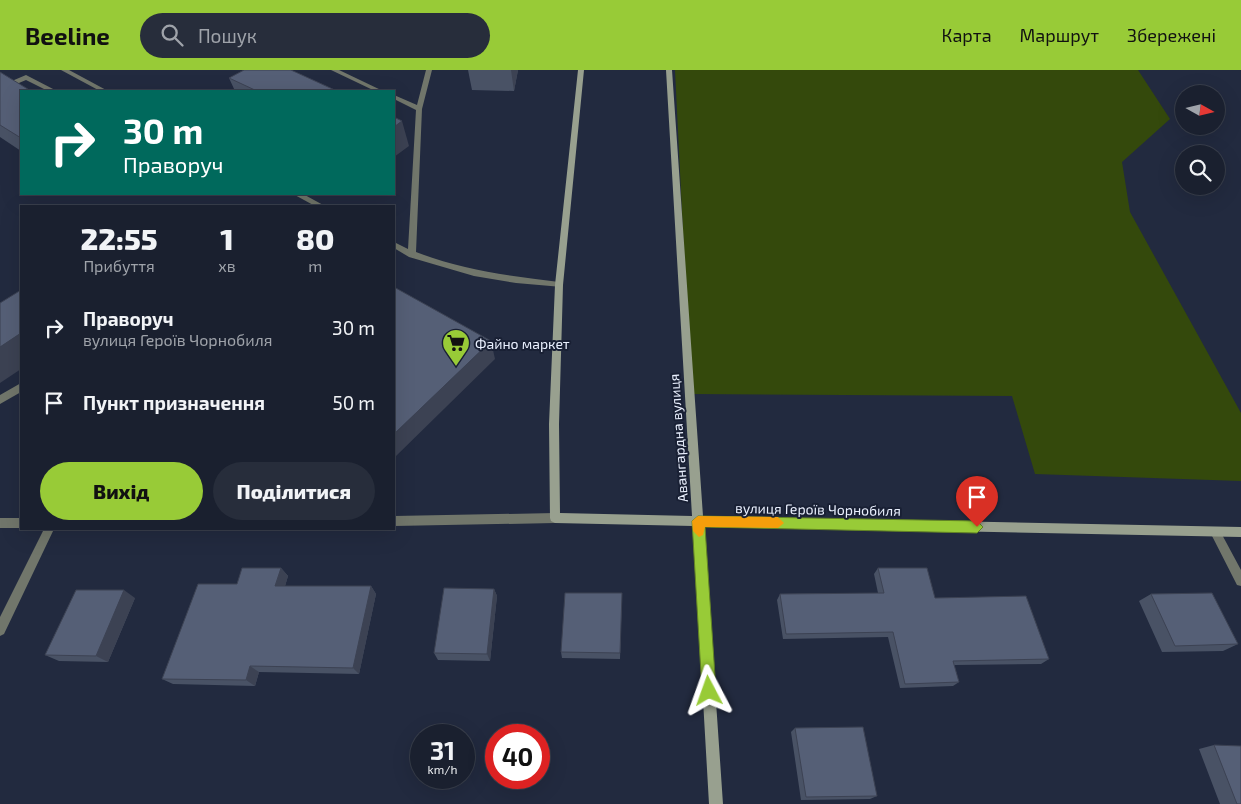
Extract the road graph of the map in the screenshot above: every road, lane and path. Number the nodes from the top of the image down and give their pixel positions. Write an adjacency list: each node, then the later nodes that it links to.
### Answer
1 (64, 70): 8 (street)
2 (334, 70): 9 (street)
3 (429, 70): 11 (street)
4 (581, 70): 16 (street)
5 (669, 70): 20 (street, Авангардна вулиця)
6 (0, 89): 7 (street)
7 (51, 90)
8 (103, 90)
9 (378, 90)
10 (395, 97): 11 (street)
11 (419, 109): 15 (street)
12 (299, 195): 13 (street)
13 (319, 205)
14 (395, 246): 15 (street)
15 (412, 255): 16 (street)
16 (559, 285): 19 (street)
17 (20, 388): 18 (street)
18 (0, 400)
19 (555, 518): 20 (street, вулиця Героїв Чорнобиля); 21 (street, вулиця Героїв Чорнобиля)
20 (698, 521): 25 (street, вулиця Героїв Чорнобиля); 29 (street, Авангардна вулиця)
21 (395, 522)
22 (0, 523): 23 (street)
23 (20, 523)
24 (49, 530): 28 (street)
25 (1216, 532): 26 (street, вулиця Героїв Чорнобиля); 27 (street)
26 (1241, 532)
27 (1241, 580)
28 (0, 630)
29 (716, 804)

